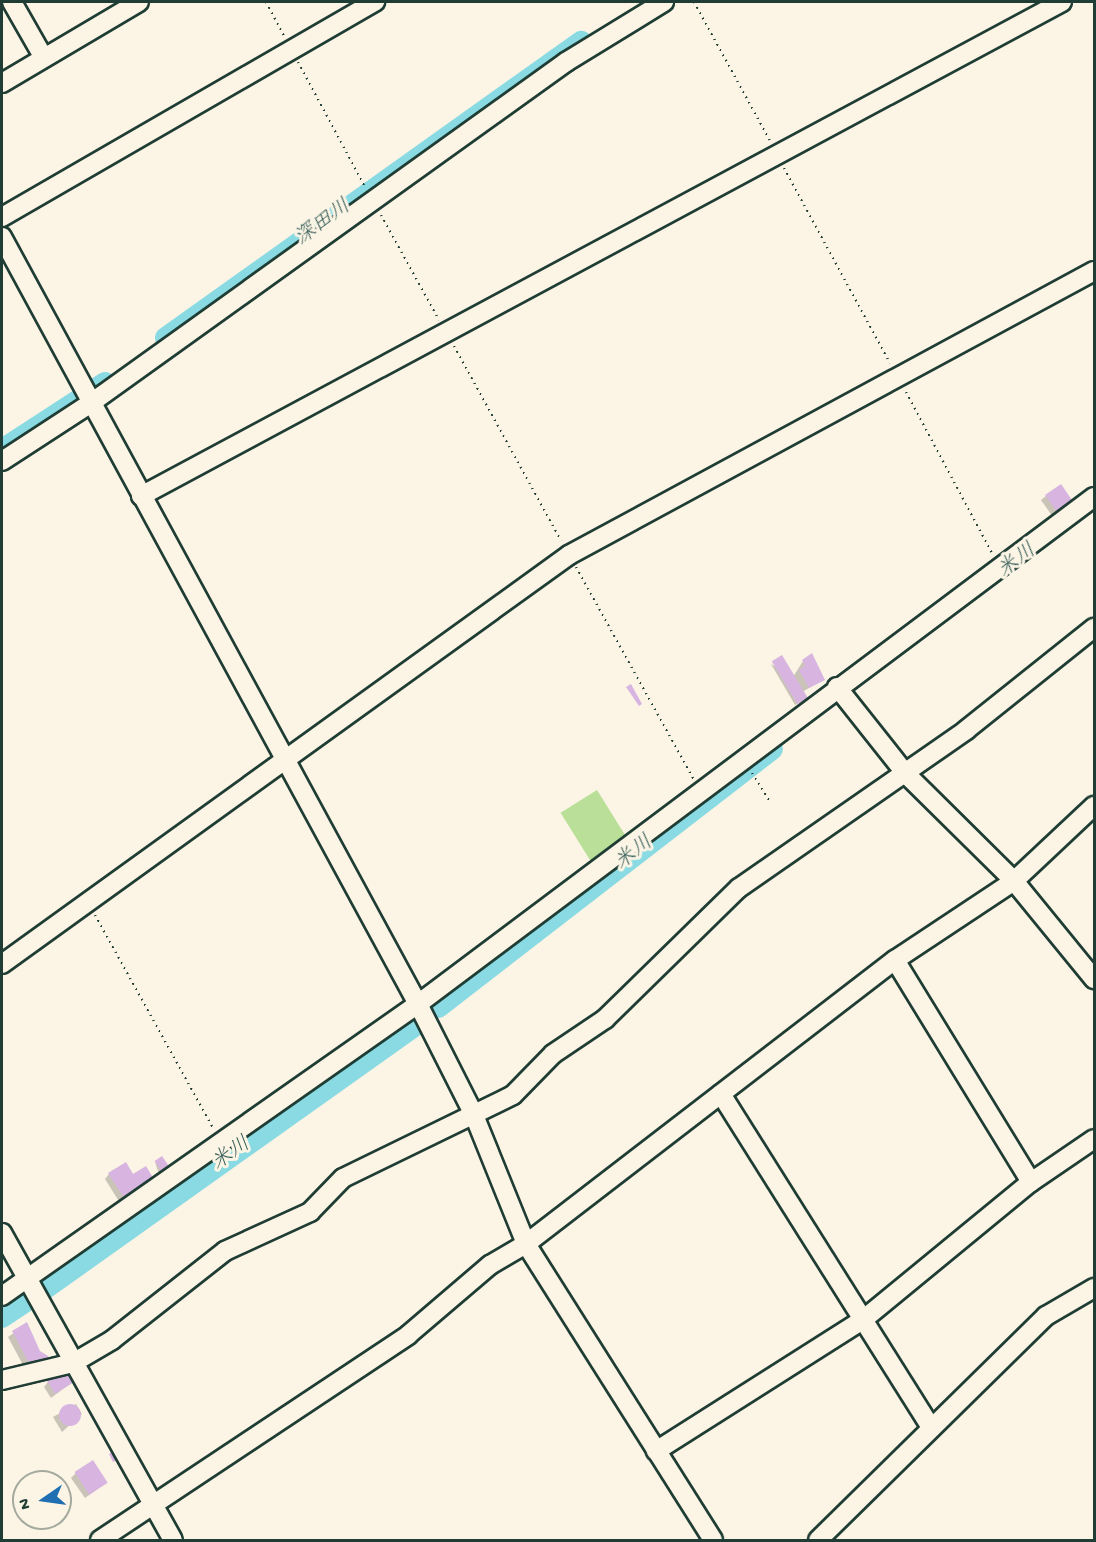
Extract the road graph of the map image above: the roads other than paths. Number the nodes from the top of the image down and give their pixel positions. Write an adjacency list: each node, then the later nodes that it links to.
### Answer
1 (12, 2): 6 (street)
2 (139, 2): 6 (street)
3 (375, 2): 8 (street)
4 (664, 2): 11 (street)
5 (1062, 2): 13 (street)
6 (44, 58): 7 (street)
7 (2, 83)
8 (2, 217)
9 (2, 237): 11 (street)
10 (1095, 271): 17 (street)
11 (91, 403): 12 (street); 13 (street)
12 (2, 461)
13 (141, 496): 17 (street)
14 (1095, 497): 16 (street)
15 (1095, 628): 18 (street)
16 (837, 687): 18 (street); 24 (street)
17 (282, 759): 22 (street); 24 (street)
18 (906, 774): 20 (street); 26 (street)
19 (1095, 806): 20 (street)
20 (1014, 881): 21 (street); 23 (street)
21 (895, 960): 25 (street); 28 (street)
22 (2, 964)
23 (1095, 979)
24 (418, 1004): 26 (street); 31 (street)
25 (721, 1094): 30 (street); 34 (street)
26 (474, 1115): 30 (street); 35 (street)
27 (1095, 1139): 28 (street)
28 (1031, 1182): 34 (street)
29 (2, 1233): 31 (street)
30 (526, 1244): 38 (street); 39 (street)
31 (24, 1280): 33 (street); 35 (street)
32 (1095, 1288): 37 (street)
33 (2, 1296)
34 (864, 1319): 37 (street); 38 (street)
35 (73, 1363): 36 (street); 39 (street)
36 (2, 1380)
37 (931, 1427): 43 (street)
38 (656, 1451): 42 (street)
39 (153, 1506): 40 (street); 41 (street)
40 (99, 1540)
41 (173, 1540)
42 (713, 1540)
43 (818, 1540)

